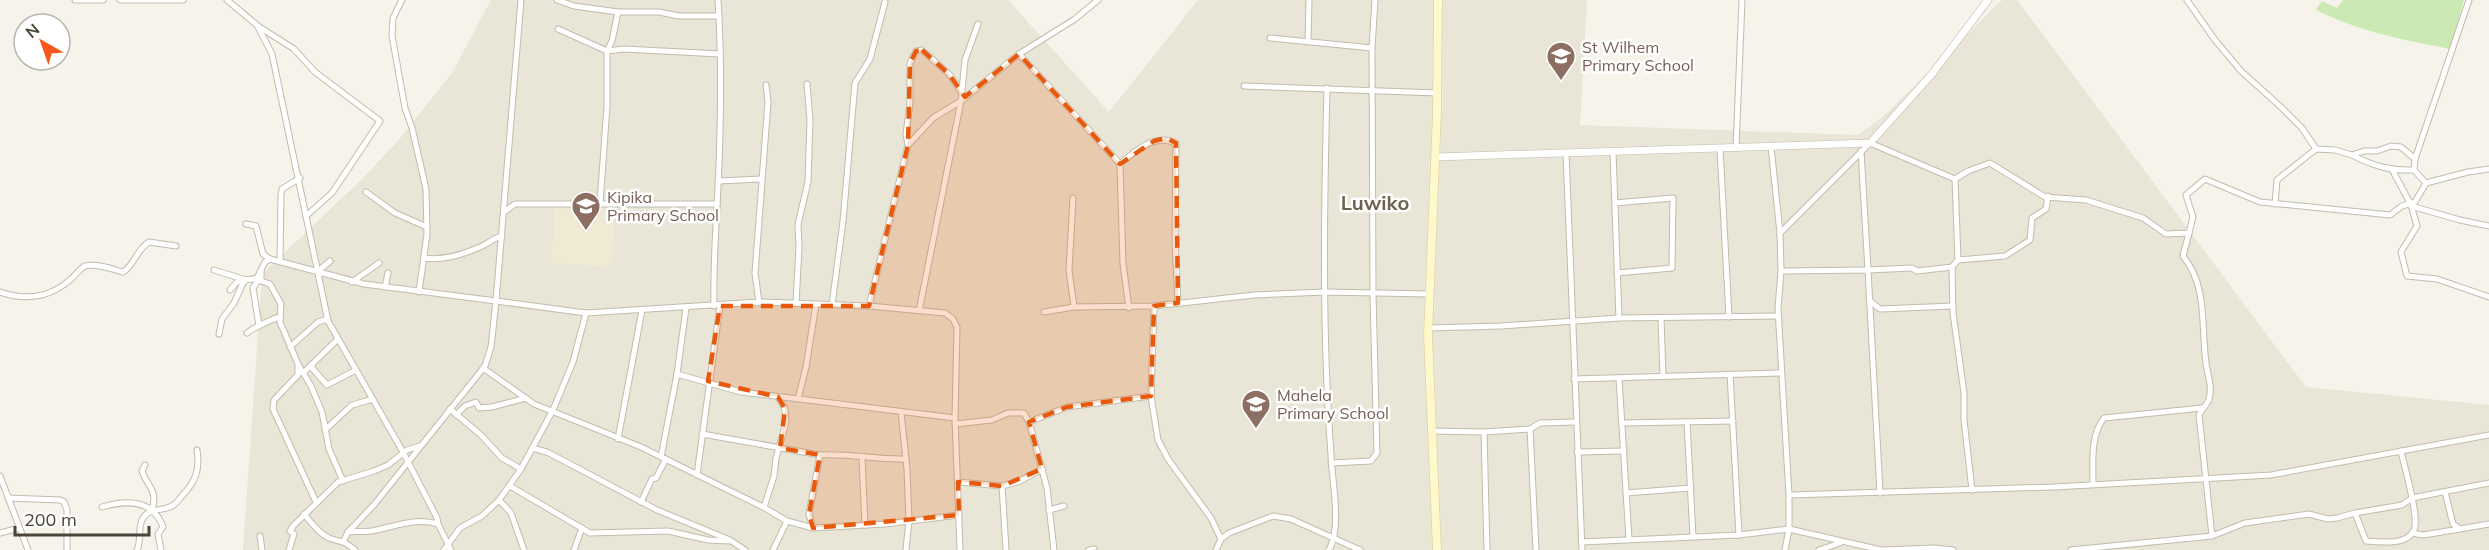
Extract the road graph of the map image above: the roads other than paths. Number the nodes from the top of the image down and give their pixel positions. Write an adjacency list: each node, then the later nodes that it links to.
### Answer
1 (75, 0): 2 (street)
2 (103, 0)
3 (120, 0): 4 (street)
4 (183, 0)
5 (227, 0): 22 (street)
6 (402, 0): 72 (street)
7 (521, 0): 68 (street)
8 (557, 0): 19 (street)
9 (718, 0): 20 (street)
10 (1098, 0): 29 (street)
11 (1310, 0): 25 (street)
12 (1376, 0): 26 (street)
13 (1438, 0): 36 (main road)
14 (1742, 0): 42 (street)
15 (1988, 0): 38 (street)
16 (2187, 0): 44 (street)
17 (2469, 0): 50 (street)
18 (885, 2): 107 (street)
19 (618, 12): 20 (street); 27 (street)
20 (719, 15): 28 (street)
21 (978, 24): 35 (street)
22 (257, 25): 55 (street); 69 (street)
23 (558, 29): 27 (street)
24 (1270, 38): 25 (street)
25 (1308, 42): 26 (street)
26 (1372, 48): 34 (street)
27 (607, 51): 28 (street); 63 (street)
28 (720, 54): 58 (street)
29 (1019, 54): 37 (street); 51 (street)
30 (807, 84): 104 (street)
31 (766, 85): 56 (street)
32 (1244, 86): 33 (street)
33 (1327, 88): 34 (street); 97 (street)
34 (1373, 91): 36 (street); 98 (street)
35 (962, 92): 37 (street); 40 (street)
36 (1437, 93): 49 (main road)
37 (960, 101): 40 (street); 116 (street)
38 (1870, 143): 39 (street); 46 (street); 57 (street)
39 (1860, 144): 41 (street); 46 (street)
40 (908, 146): 109 (street)
41 (1771, 147): 42 (street); 73 (street)
42 (1737, 148): 43 (street)
43 (1720, 149): 45 (street); 121 (street)
44 (2316, 149): 48 (street); 66 (street)
45 (1613, 152): 47 (street); 64 (street)
46 (1861, 152): 73 (street); 85 (street)
47 (1566, 154): 49 (street); 125 (street)
48 (2352, 155): 50 (street); 54 (street)
49 (1436, 157): 99 (main road)
50 (2415, 159): 53 (street)
51 (1120, 164): 105 (street); 114 (street)
52 (2489, 169): 59 (street)
53 (2414, 170): 54 (street); 59 (street)
54 (2393, 171): 67 (street)
55 (300, 178): 69 (street); 81 (street)
56 (761, 179): 58 (street); 103 (street)
57 (1955, 179): 61 (street); 79 (street)
58 (718, 181): 65 (street)
59 (2426, 183): 67 (street)
60 (366, 192): 72 (street)
61 (2048, 196): 74 (street); 79 (street)
62 (1073, 198): 112 (street)
63 (600, 203): 65 (street); 68 (street)
64 (1615, 203): 89 (street); 89 (street)
65 (717, 204): 108 (street)
66 (2275, 204): 67 (street); 74 (street)
67 (2411, 205): 71 (street); 100 (street)
68 (504, 212): 75 (street)
69 (306, 216): 87 (street)
70 (246, 224): 78 (street)
71 (2489, 226)
72 (427, 227): 77 (street)
73 (1780, 232): 86 (street)
74 (2189, 233): 151 (street)
75 (502, 236): 77 (street); 102 (street)
76 (176, 246): 95 (street)
77 (424, 258): 96 (street)
78 (270, 259): 81 (street); 91 (street)
79 (1958, 260): 83 (street)
80 (330, 261): 87 (street)
81 (280, 262): 87 (street)
82 (379, 263): 92 (street)
83 (1952, 267): 85 (street); 111 (street)
84 (214, 270): 90 (street)
85 (1869, 270): 86 (street); 101 (street)
86 (1782, 271): 119 (street)
87 (317, 272): 92 (street); 124 (street)
88 (388, 273): 93 (street)
89 (1617, 273): 122 (street)
90 (246, 279): 91 (street); 94 (street); 131 (street)
91 (259, 280): 120 (street); 127 (street)
92 (352, 282): 93 (street)
93 (385, 287): 96 (street)
94 (230, 290)
95 (0, 292)
96 (419, 292): 102 (street)
97 (1325, 292): 98 (street); 105 (street); 182 (street)
98 (1373, 294): 99 (street); 182 (street)
99 (1430, 294): 128 (main road)
100 (2489, 297)
101 (1870, 301): 111 (street); 199 (street)
102 (496, 302): 118 (street); 136 (street)
103 (759, 302): 104 (street); 108 (street)
104 (796, 303): 106 (street)
105 (1178, 303): 110 (street)
106 (816, 304): 107 (street); 150 (street)
107 (832, 305): 109 (street)
108 (717, 306): 113 (street); 145 (street)
109 (869, 306): 116 (street)
110 (1154, 306): 114 (street); 146 (street)
111 (1953, 306): 196 (street)
112 (1074, 307): 114 (street); 117 (street)
113 (686, 308): 115 (street); 140 (street)
114 (1129, 308)
115 (642, 310): 118 (street); 168 (street)
116 (919, 311): 156 (street)
117 (1044, 312)
118 (586, 313): 153 (street)
119 (1778, 316): 121 (street); 139 (street)
120 (280, 317): 126 (street); 129 (street)
121 (1728, 317): 123 (street)
122 (1619, 318): 123 (street); 125 (street)
123 (1661, 318): 142 (street)
124 (328, 319): 132 (street); 133 (street)
125 (1571, 321): 128 (street); 144 (street)
126 (268, 323): 127 (street); 129 (street)
127 (259, 326): 130 (street)
128 (1428, 328): 164 (main road)
129 (284, 332): 133 (street)
130 (247, 333)
131 (219, 334)
132 (338, 339): 135 (street); 137 (street)
133 (290, 347): 134 (street)
134 (298, 364): 138 (street); 204 (street)
135 (312, 364): 137 (street); 138 (street)
136 (483, 368): 148 (street); 152 (street)
137 (356, 370): 149 (street)
138 (303, 373): 163 (street)
139 (1780, 373): 141 (street); 200 (street)
140 (677, 374): 145 (street); 178 (street)
141 (1730, 374): 142 (street); 157 (street)
142 (1663, 376): 143 (street)
143 (1619, 378): 144 (street); 161 (street)
144 (1574, 379): 159 (street)
145 (708, 381): 147 (street); 166 (street)
146 (1151, 396): 158 (street); 231 (street)
147 (778, 397): 150 (street); 171 (street)
148 (526, 398): 153 (street); 155 (street)
149 (373, 399): 163 (street); 175 (street)
150 (798, 399): 154 (street)
151 (2202, 408): 188 (street); 192 (street)
152 (450, 410): 155 (street); 169 (street)
153 (553, 410): 168 (street); 170 (street)
154 (901, 412): 156 (street); 180 (street)
155 (456, 415): 184 (street)
156 (955, 421): 158 (street); 190 (street)
157 (1733, 421): 160 (street); 227 (street)
158 (1029, 422): 185 (street)
159 (1576, 422): 162 (street); 176 (street)
160 (1687, 422): 161 (street); 195 (street)
161 (1622, 423): 173 (street)
162 (1530, 429): 165 (street); 259 (street)
163 (325, 430): 189 (street)
164 (1431, 431): 165 (street); 257 (main road)
165 (1484, 432): 258 (street)
166 (702, 434): 171 (street); 186 (street)
167 (2489, 435): 174 (street)
168 (618, 439): 178 (street)
169 (424, 443): 175 (street); 181 (street)
170 (532, 448): 184 (street); 205 (street)
171 (780, 448): 177 (street); 208 (street)
172 (197, 450): 210 (street)
173 (1624, 450): 176 (street); 198 (street)
174 (2401, 451): 188 (street); 202 (street)
175 (403, 452): 181 (street); 189 (street)
176 (1577, 452): 236 (street)
177 (820, 455): 179 (street); 221 (street)
178 (664, 458): 186 (street); 205 (street)
179 (862, 458): 180 (street); 218 (street)
180 (906, 459): 214 (street)
181 (408, 460): 216 (street); 224 (street)
182 (1331, 463): 235 (street)
183 (145, 465): 210 (street)
184 (521, 469): 193 (street)
185 (1042, 469): 194 (street); 209 (street)
186 (697, 474): 208 (street)
187 (0, 476): 201 (street)
188 (2208, 479): 192 (street); 229 (street)
189 (343, 481): 204 (street)
190 (958, 482): 194 (street); 213 (street)
191 (2489, 483): 197 (street)
192 (2093, 484): 196 (street)
193 (510, 486): 203 (street); 220 (street)
194 (1002, 486): 252 (street)
195 (1691, 488): 198 (street); 230 (street)
196 (1972, 490): 199 (street)
197 (2445, 492): 202 (street); 223 (street)
198 (1626, 493): 232 (street)
199 (1880, 493): 200 (street)
200 (1789, 495): 222 (street)
201 (8, 498): 219 (street); 240 (street)
202 (2412, 498): 211 (street); 226 (street)
203 (499, 500): 238 (street); 246 (street)
204 (316, 502): 212 (street)
205 (641, 502): 234 (street)
206 (1064, 506): 209 (street)
207 (102, 507): 210 (street)
208 (764, 507): 215 (street)
209 (1049, 510): 253 (street)
210 (152, 511): 241 (street); 242 (street)
211 (2355, 513): 226 (street); 229 (street)
212 (304, 514): 233 (street); 244 (street)
213 (959, 515): 214 (street); 251 (street)
214 (909, 520): 218 (street); 250 (street)
215 (786, 521): 221 (street); 249 (street)
216 (438, 524): 224 (street); 238 (street)
217 (2489, 524): 223 (street)
218 (865, 525): 221 (street)
219 (19, 528): 225 (street); 239 (street)
220 (582, 528): 234 (street); 247 (street)
221 (813, 528)
222 (1789, 529): 227 (street); 237 (street); 261 (street)
223 (2460, 529): 226 (street)
224 (348, 532): 233 (street)
225 (0, 533)
226 (2412, 533)
227 (1739, 535): 230 (street)
228 (260, 536): 243 (street)
229 (2212, 536): 265 (street)
230 (1693, 537): 232 (street)
231 (1221, 539): 235 (street); 254 (street)
232 (1629, 539): 236 (street)
233 (344, 540): 245 (street)
234 (730, 540): 248 (street)
235 (1335, 540): 255 (street); 256 (street)
236 (1581, 542): 260 (street)
237 (1842, 542): 262 (street); 263 (street)
238 (447, 548)
239 (28, 550)
240 (67, 550)
241 (137, 550)
242 (162, 550)
243 (262, 550)
244 (289, 550)
245 (355, 550)
246 (524, 550)
247 (574, 550)
248 (745, 550)
249 (773, 550)
250 (906, 550)
251 (960, 550)
252 (1006, 550)
253 (1053, 550)
254 (1216, 550)
255 (1329, 550)
256 (1360, 550)
257 (1437, 550)
258 (1487, 550)
259 (1536, 550)
260 (1582, 550)
261 (1785, 550)
262 (1819, 550)
263 (1882, 550): 264 (street)
264 (1953, 550)
265 (2072, 550)

